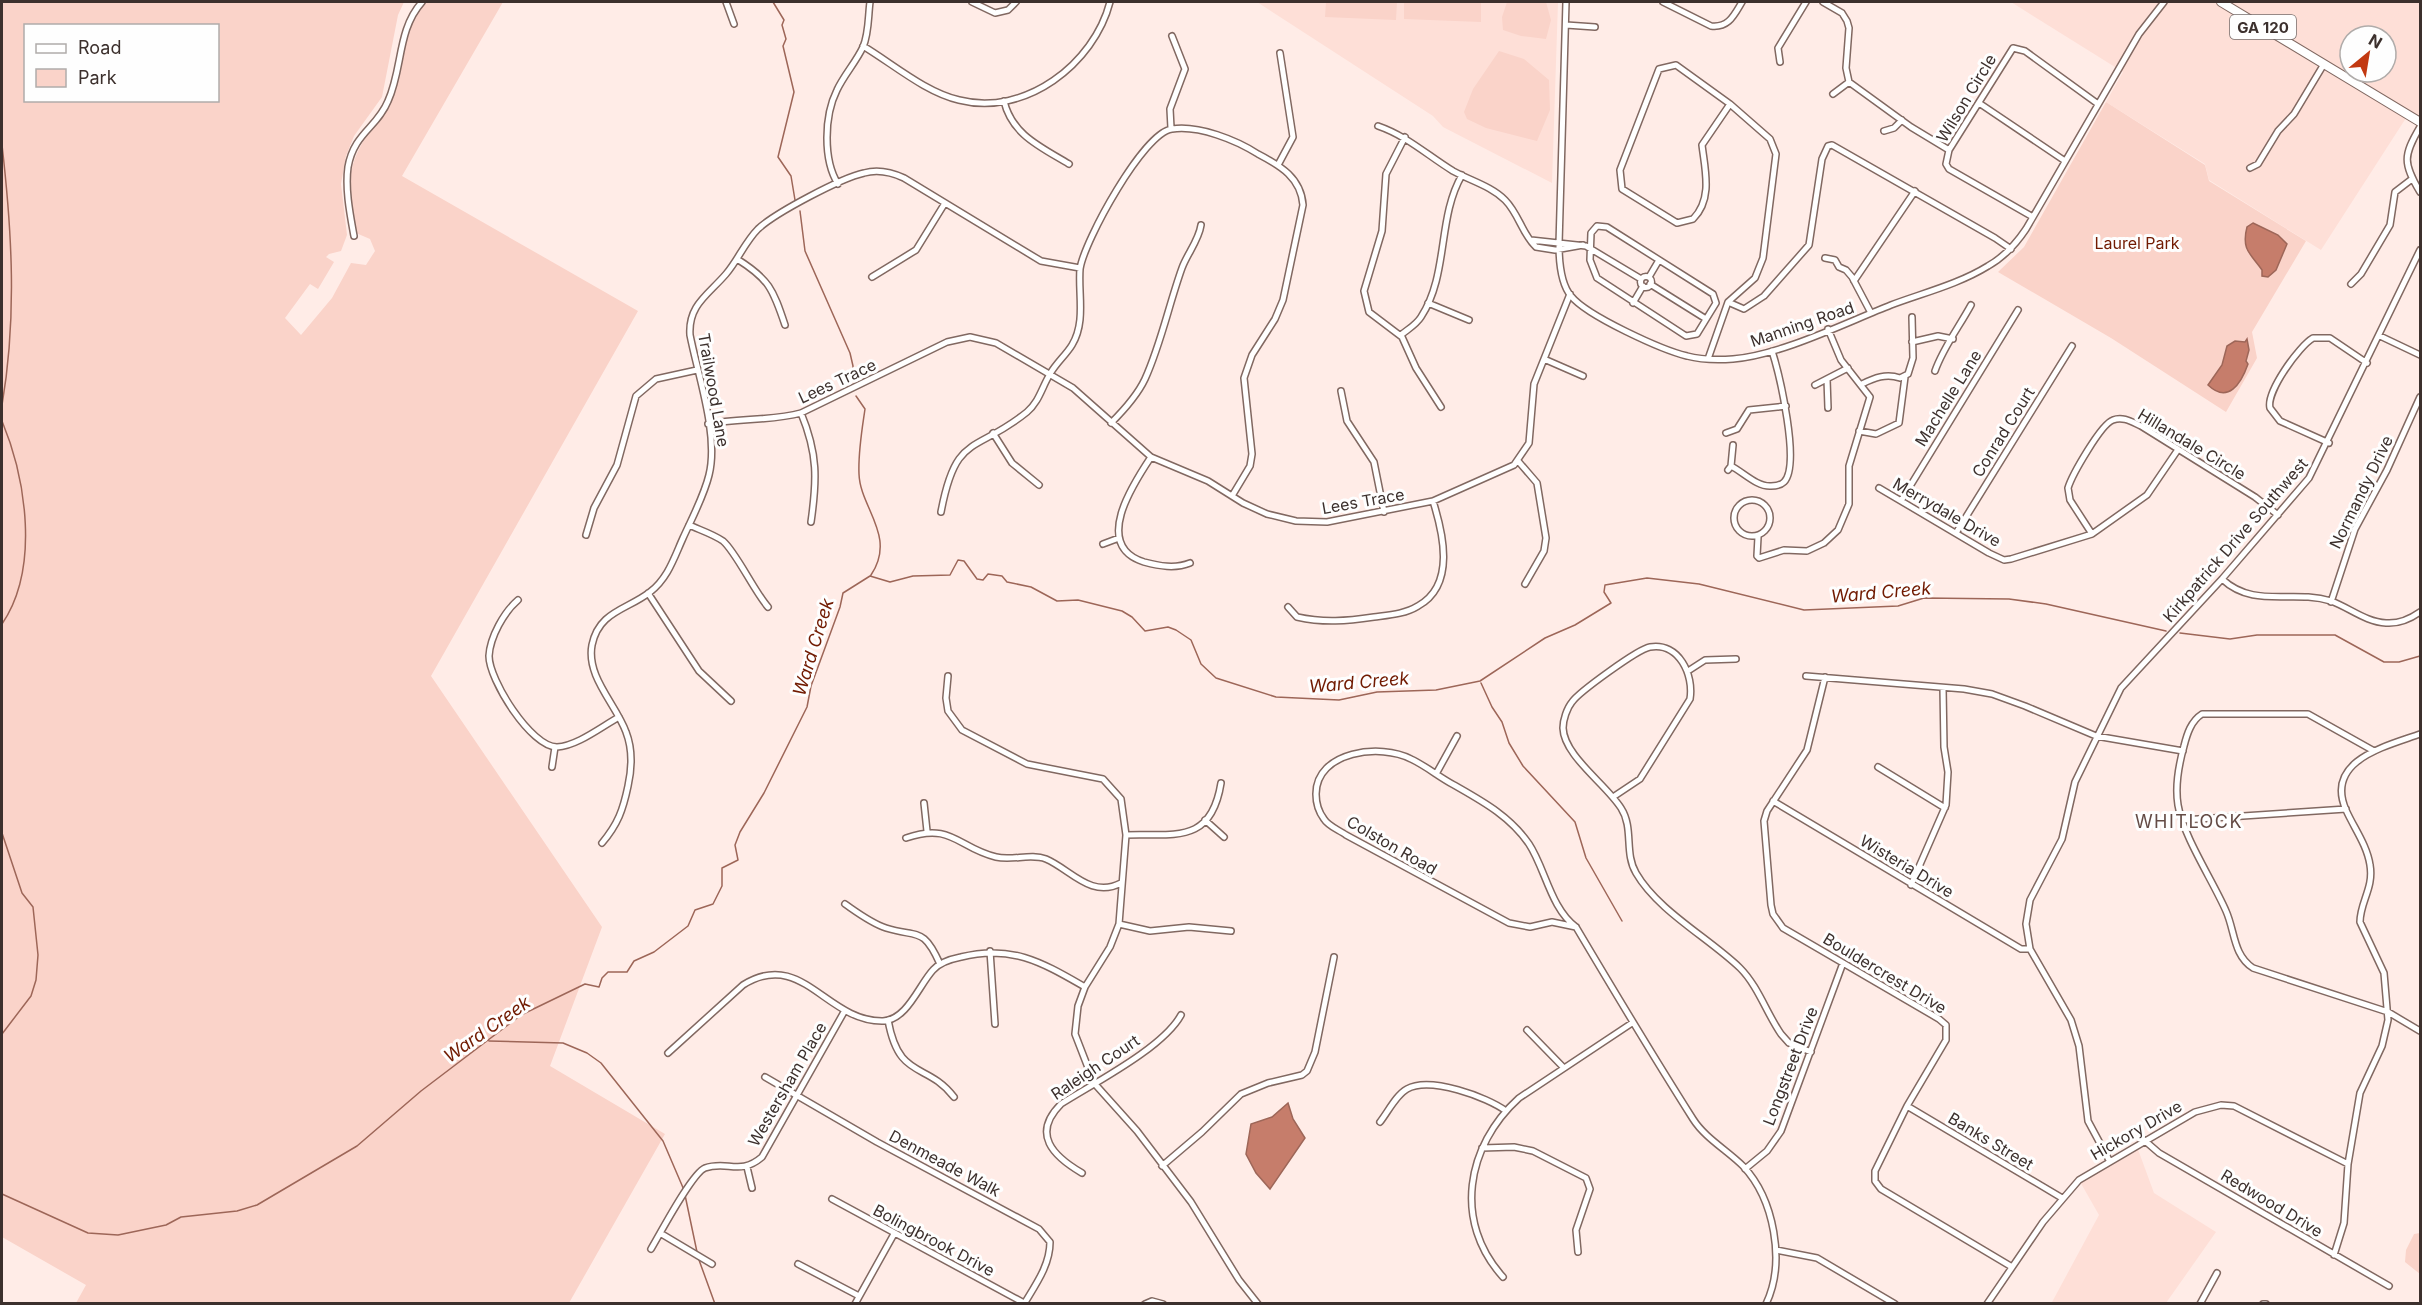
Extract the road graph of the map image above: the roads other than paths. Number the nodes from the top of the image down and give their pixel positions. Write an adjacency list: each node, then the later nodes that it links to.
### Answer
1 (422, 2): 48 (street)
2 (726, 2): 14 (street)
3 (870, 2): 18 (street)
4 (972, 2): 5 (street)
5 (1016, 2)
6 (1110, 2): 24 (street)
7 (1566, 2): 15 (street)
8 (1663, 2): 9 (street)
9 (1742, 2)
10 (1806, 2): 20 (street)
11 (1823, 2): 22 (street)
12 (2164, 2): 27 (street, Manning Road)
13 (2221, 2): 21 (highway, GA 120)
14 (734, 24)
15 (1566, 25): 16 (street); 49 (street)
16 (1595, 27)
17 (1172, 36): 32 (street)
18 (863, 46): 24 (street); 42 (street)
19 (1280, 54): 38 (street)
20 (1780, 62)
21 (2324, 64): 29 (highway, GA 120); 39 (street)
22 (1850, 82): 23 (street); 28 (street)
23 (1833, 94)
24 (1004, 101): 37 (street)
25 (1979, 103): 27 (street, Wilson Circle); 35 (street, Wilson Circle); 36 (street)
26 (1730, 104): 26 (street); 65 (street)
27 (2098, 104): 36 (street, Manning Road)
28 (1902, 120): 33 (street); 35 (street)
29 (2421, 122)
30 (1378, 126): 34 (street)
31 (2421, 127): 41 (street)
32 (1172, 128): 38 (street); 56 (street)
33 (1884, 131)
34 (1405, 137): 40 (street); 77 (street)
35 (1949, 150): 46 (street, Wilson Circle)
36 (2065, 161): 46 (street, Manning Road)
37 (1069, 164)
38 (1278, 165): 115 (street)
39 (2250, 168)
40 (1462, 175): 49 (street); 66 (street)
41 (2412, 179): 44 (street); 62 (street)
42 (838, 184): 45 (street, Trailwood Lane); 54 (street, Trailwood Lane)
43 (1915, 191): 51 (street); 60 (street); 65 (street)
44 (2421, 192)
45 (945, 203): 56 (street, Trailwood Lane); 57 (street)
46 (2033, 217): 51 (street, Manning Road)
47 (1201, 225): 103 (street)
48 (354, 236)
49 (1559, 246): 50 (street); 64 (street)
50 (1590, 247): 55 (street); 59 (street); 67 (street)
51 (2011, 249): 70 (street, Manning Road)
52 (2421, 250): 78 (street, Kirkpatrick Drive Southwest)
53 (1825, 258): 60 (street)
54 (737, 259): 74 (street); 89 (street, Trailwood Lane)
55 (1659, 260): 58 (street); 72 (street)
56 (1080, 268): 91 (street)
57 (872, 277)
58 (1648, 277): 59 (street); 61 (street)
59 (1641, 279): 63 (street)
60 (1854, 280): 70 (street)
61 (1650, 284): 63 (street); 72 (street)
62 (2351, 284)
63 (1643, 286): 67 (street)
64 (1569, 294): 85 (street); 86 (street, Manning Road)
65 (1728, 302): 86 (street)
66 (1428, 303): 73 (street); 77 (street)
67 (1633, 303): 72 (street)
68 (1971, 305): 80 (street)
69 (2018, 310): 117 (street, Machelle Lane)
70 (1870, 314): 76 (street, Manning Road)
71 (1912, 318): 81 (street)
72 (1706, 319)
73 (1469, 320)
74 (785, 324)
75 (971, 328): 79 (street)
76 (1828, 329): 83 (street, Manning Road); 88 (street)
77 (1401, 335): 100 (street)
78 (2380, 336): 84 (street); 87 (street, Kirkpatrick Drive Southwest)
79 (970, 337): 91 (street, Lees Trace); 102 (street, Lees Trace)
80 (1953, 339): 81 (street); 90 (street)
81 (1912, 342): 93 (street)
82 (2072, 346): 123 (street, Conrad Court)
83 (1772, 351): 86 (street, Manning Road); 99 (street)
84 (2421, 355)
85 (1544, 359): 92 (street); 112 (street)
86 (1708, 359)
87 (2367, 363): 108 (street, Kirkpatrick Drive Southwest); 108 (street)
88 (1848, 369): 94 (street); 95 (street)
89 (697, 370): 104 (street, Trailwood Lane); 125 (street)
90 (1935, 371)
91 (1050, 373): 103 (street, Lees Trace); 106 (street)
92 (1583, 376)
93 (1905, 377): 95 (street); 105 (street)
94 (1827, 378): 96 (street); 101 (street)
95 (1862, 384): 105 (street)
96 (1815, 385)
97 (1341, 391): 119 (street)
98 (2421, 397): 134 (street, Normandy Drive)
99 (1786, 406): 107 (street); 109 (street)
100 (1441, 407)
101 (1828, 408)
102 (801, 413): 104 (street, Lees Trace); 121 (street)
103 (1111, 423): 111 (street, Lees Trace)
104 (708, 424): 122 (street, Trailwood Lane)
105 (1859, 431): 126 (street)
106 (993, 433): 113 (street); 118 (street)
107 (1726, 433)
108 (2329, 443): 120 (street, Kirkpatrick Drive Southwest)
109 (1733, 445)
110 (2177, 451): 120 (street, Hillandale Circle); 124 (street, Merrydale Drive); 124 (street, Hillandale Circle)
111 (1151, 457): 115 (street, Lees Trace); 127 (street)
112 (1518, 461): 116 (street, Lees Trace); 131 (street)
113 (1039, 485)
114 (1879, 488): 117 (street, Merrydale Drive)
115 (1232, 496): 119 (street, Lees Trace)
116 (1433, 501): 119 (street, Lees Trace); 135 (street)
117 (1901, 501): 123 (street, Merrydale Drive)
118 (941, 512)
119 (1384, 512)
120 (2278, 515): 130 (street, Kirkpatrick Drive Southwest)
121 (811, 522)
122 (689, 525): 132 (street, Trailwood Lane); 136 (street)
123 (1956, 533): 124 (street, Merrydale Drive)
124 (2092, 534)
125 (586, 535)
126 (1758, 537): 126 (street)
127 (1119, 538): 128 (street); 129 (street)
128 (1104, 544)
129 (1190, 563)
130 (2222, 579): 134 (street); 148 (street, Kirkpatrick Drive Southwest)
131 (1525, 584)
132 (648, 594): 144 (street); 145 (street, Trailwood Lane)
133 (518, 600): 149 (street)
134 (2331, 602): 137 (street)
135 (1288, 607)
136 (768, 608)
137 (2421, 612)
138 (1736, 659): 139 (street)
139 (1688, 671): 156 (street); 156 (street)
140 (948, 676): 164 (street)
141 (1806, 676): 142 (street)
142 (1825, 677): 143 (street); 157 (street, Bouldercrest Drive)
143 (1943, 688): 148 (street); 159 (street)
144 (731, 701)
145 (619, 717): 149 (street); 167 (street, Trailwood Lane)
146 (2421, 734): 151 (street)
147 (1457, 736): 154 (street)
148 (2096, 736): 150 (street); 174 (street, Kirkpatrick Drive Southwest)
149 (555, 747): 152 (street)
150 (2182, 751): 151 (street); 162 (street)
151 (2374, 751): 160 (street)
152 (552, 767)
153 (1878, 767): 159 (street)
154 (1436, 774): 172 (street, Colston Road); 172 (street, Colston Road)
155 (1221, 783): 161 (street)
156 (1613, 797): 188 (street)
157 (1773, 801): 169 (street, Wisteria Drive); 177 (street, Bouldercrest Drive)
158 (924, 803): 163 (street)
159 (1945, 808): 169 (street)
160 (2346, 809): 162 (street); 181 (street)
161 (1204, 820): 164 (street); 165 (street)
162 (2183, 820): 181 (street)
163 (927, 831): 166 (street); 168 (street)
164 (1126, 835): 168 (street)
165 (1224, 837)
166 (906, 838)
167 (602, 843)
168 (1121, 883): 171 (street)
169 (1911, 885): 174 (street, Wisteria Drive)
170 (845, 904): 178 (street)
171 (1119, 924): 173 (street); 179 (street)
172 (1576, 927): 184 (street, Colston Road)
173 (1231, 931)
174 (2030, 949): 200 (street)
175 (990, 951): 178 (street); 179 (street); 185 (street)
176 (1334, 957): 202 (street)
177 (1843, 963): 188 (street, Longstreet Drive); 195 (street, Bouldercrest Drive)
178 (940, 964): 183 (street)
179 (1086, 987): 192 (street)
180 (844, 1012): 183 (street); 189 (street); 193 (street, Westersham Place)
181 (2388, 1012): 187 (street); 201 (street)
182 (1180, 1016): 192 (street, Raleigh Court)
183 (888, 1020): 194 (street)
184 (1632, 1023): 190 (street); 204 (street, Colston Road)
185 (995, 1024)
186 (1527, 1030): 190 (street)
187 (2421, 1031)
188 (1811, 1052): 204 (street, Longstreet Drive)
189 (668, 1053)
190 (1563, 1067): 196 (street)
191 (765, 1077): 193 (street, Denmeade Walk)
192 (1094, 1083): 202 (street); 205 (street, Raleigh Court)
193 (796, 1095): 203 (street, Westersham Place); 222 (street, Denmeade Walk)
194 (954, 1097)
195 (1907, 1106): 207 (street, Banks Street); 217 (street, Bouldercrest Drive)
196 (1506, 1111): 197 (street); 199 (street)
197 (1380, 1122)
198 (2144, 1140): 200 (street, Hickory Drive); 201 (street, Hickory Drive); 214 (street, Redwood Drive)
199 (1482, 1148): 213 (street); 219 (street)
200 (2109, 1160): 207 (street, Hickory Drive)
201 (2348, 1164): 214 (street)
202 (1162, 1166): 226 (street)
203 (747, 1167): 206 (street); 209 (street, Westersham Place)
204 (1745, 1168): 212 (street, Colston Road)
205 (1082, 1173)
206 (752, 1188)
207 (2062, 1198): 217 (street, Hickory Drive)
208 (832, 1199): 210 (street, Bolingbrook Drive)
209 (660, 1233): 211 (street, Westersham Place); 215 (street)
210 (894, 1233): 221 (street); 222 (street, Bolingbrook Drive)
211 (651, 1249)
212 (1776, 1250): 227 (street, Colston Road); 228 (street)
213 (1578, 1252)
214 (2334, 1255): 220 (street, Redwood Drive)
215 (712, 1264)
216 (798, 1264): 221 (street)
217 (2012, 1267): 229 (street, Hickory Drive)
218 (2217, 1273): 230 (street)
219 (1503, 1277)
220 (2389, 1286)
221 (859, 1296): 223 (street)
222 (1024, 1303)
223 (855, 1304)
224 (1145, 1304): 225 (street)
225 (1163, 1304)
226 (1258, 1304)
227 (1766, 1304)
228 (1894, 1304)
229 (1988, 1304)
230 (2200, 1304)

